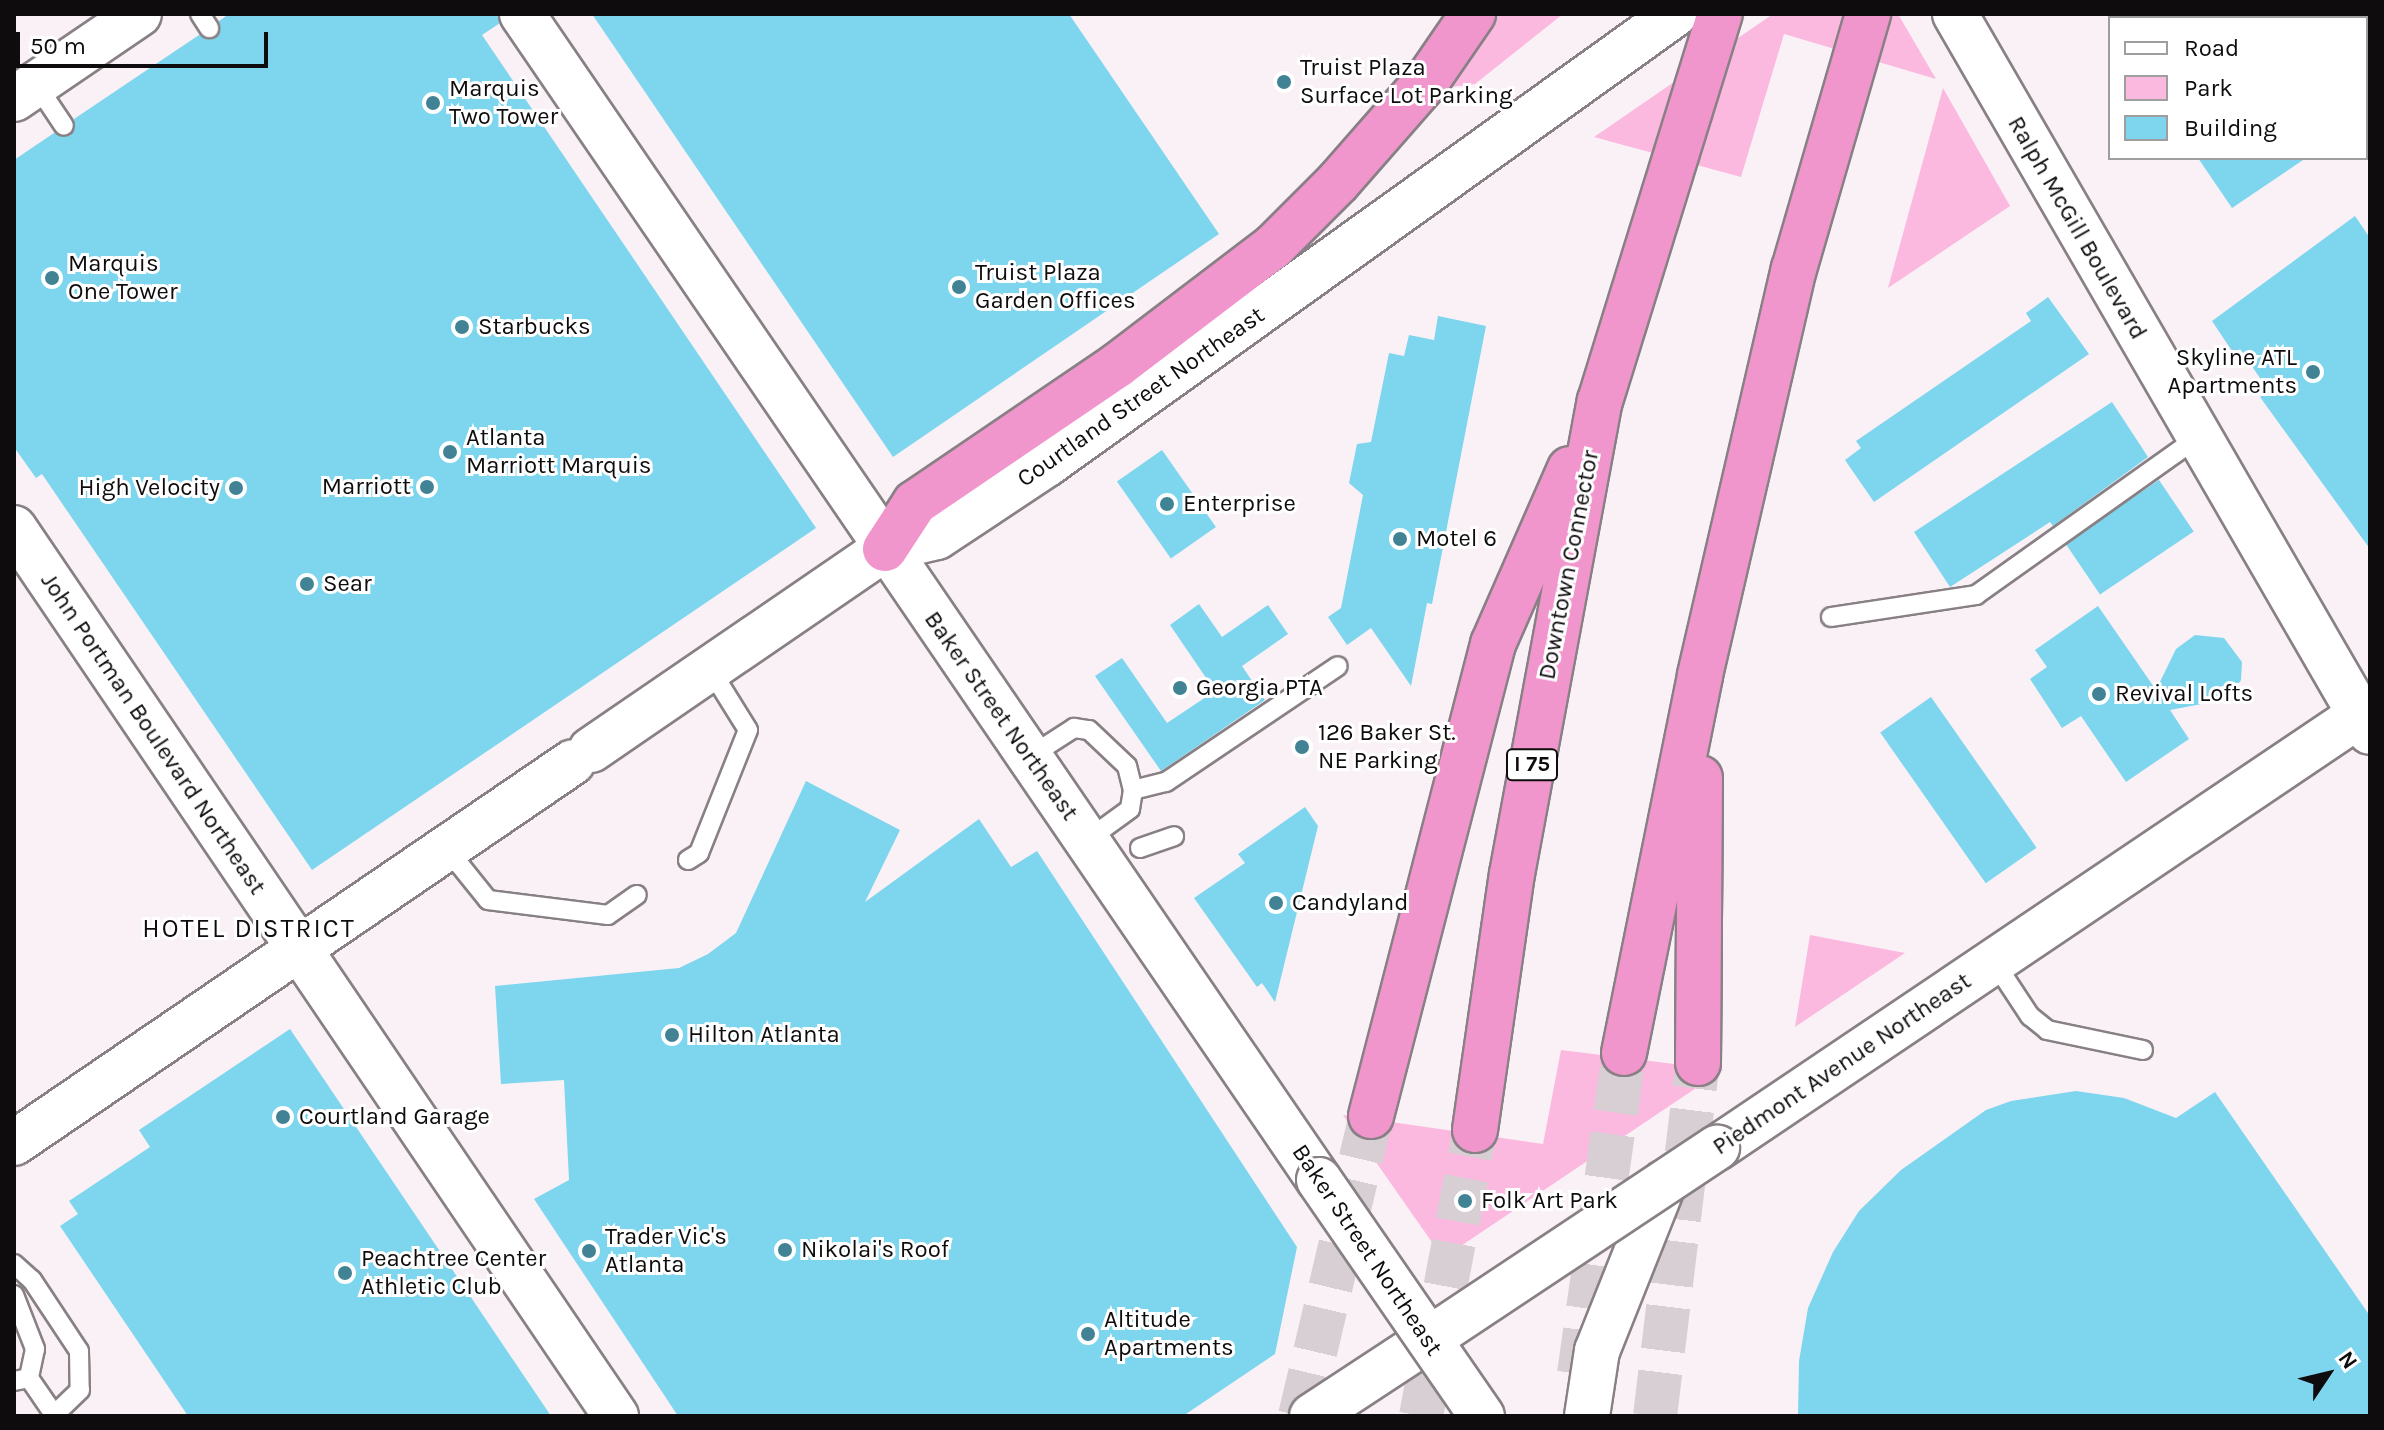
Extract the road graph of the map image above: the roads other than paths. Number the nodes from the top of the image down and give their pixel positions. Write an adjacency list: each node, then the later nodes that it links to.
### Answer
1 (139, 14): 8 (main road)
2 (522, 14): 13 (main road, Baker Street Northeast)
3 (1473, 14): 13 (highway)
4 (1720, 14): 10 (highway, Downtown Connector / I 75)
5 (1868, 14): 17 (highway)
6 (1955, 14): 11 (main road, Ralph McGill Boulevard)
7 (1669, 17): 13 (main road, Courtland Street Northeast)
8 (25, 91): 9 (lane)
9 (64, 126)
10 (1600, 401): 32 (highway); 33 (highway, Downtown Connector / I 75)
11 (2197, 438): 14 (lane); 18 (main road, Ralph McGill Boulevard)
12 (14, 528): 27 (main road, John Portman Boulevard Northeast)
13 (885, 549): 16 (main road, Courtland Street Northeast); 19 (main road, Baker Street Northeast)
14 (1831, 617)
15 (1338, 666): 20 (lane)
16 (710, 669): 24 (main road, Courtland Street Northeast); 25 (lane)
17 (1700, 675): 30 (highway); 31 (highway)
18 (2366, 719): 28 (main road, Piedmont Avenue Northeast)
19 (1029, 757): 20 (lane); 22 (main road, Baker Street Northeast)
20 (1133, 790): 22 (lane)
21 (1174, 836): 23 (lane)
22 (1086, 841): 38 (main road, Baker Street Northeast, bridge)
23 (1140, 848)
24 (447, 849): 26 (lane); 27 (main road, Courtland Street Northeast)
25 (688, 860)
26 (637, 895)
27 (299, 949): 34 (main road, Courtland Street Northeast); 41 (main road, John Portman Boulevard Northeast)
28 (1995, 963): 29 (lane); 35 (main road, Piedmont Avenue Northeast, bridge)
29 (2143, 1050)
30 (1624, 1053)
31 (1698, 1063)
32 (1371, 1116)
33 (1475, 1130)
34 (14, 1143)
35 (1664, 1183): 38 (main road, Piedmont Avenue Northeast, bridge); 44 (main road)
36 (14, 1264): 40 (lane)
37 (14, 1295): 39 (lane)
38 (1429, 1339): 42 (main road, Piedmont Avenue Northeast); 43 (main road, Baker Street Northeast, bridge)
39 (22, 1380): 40 (lane)
40 (55, 1416)
41 (616, 1416)
42 (1312, 1416)
43 (1482, 1416)
44 (1587, 1416)

